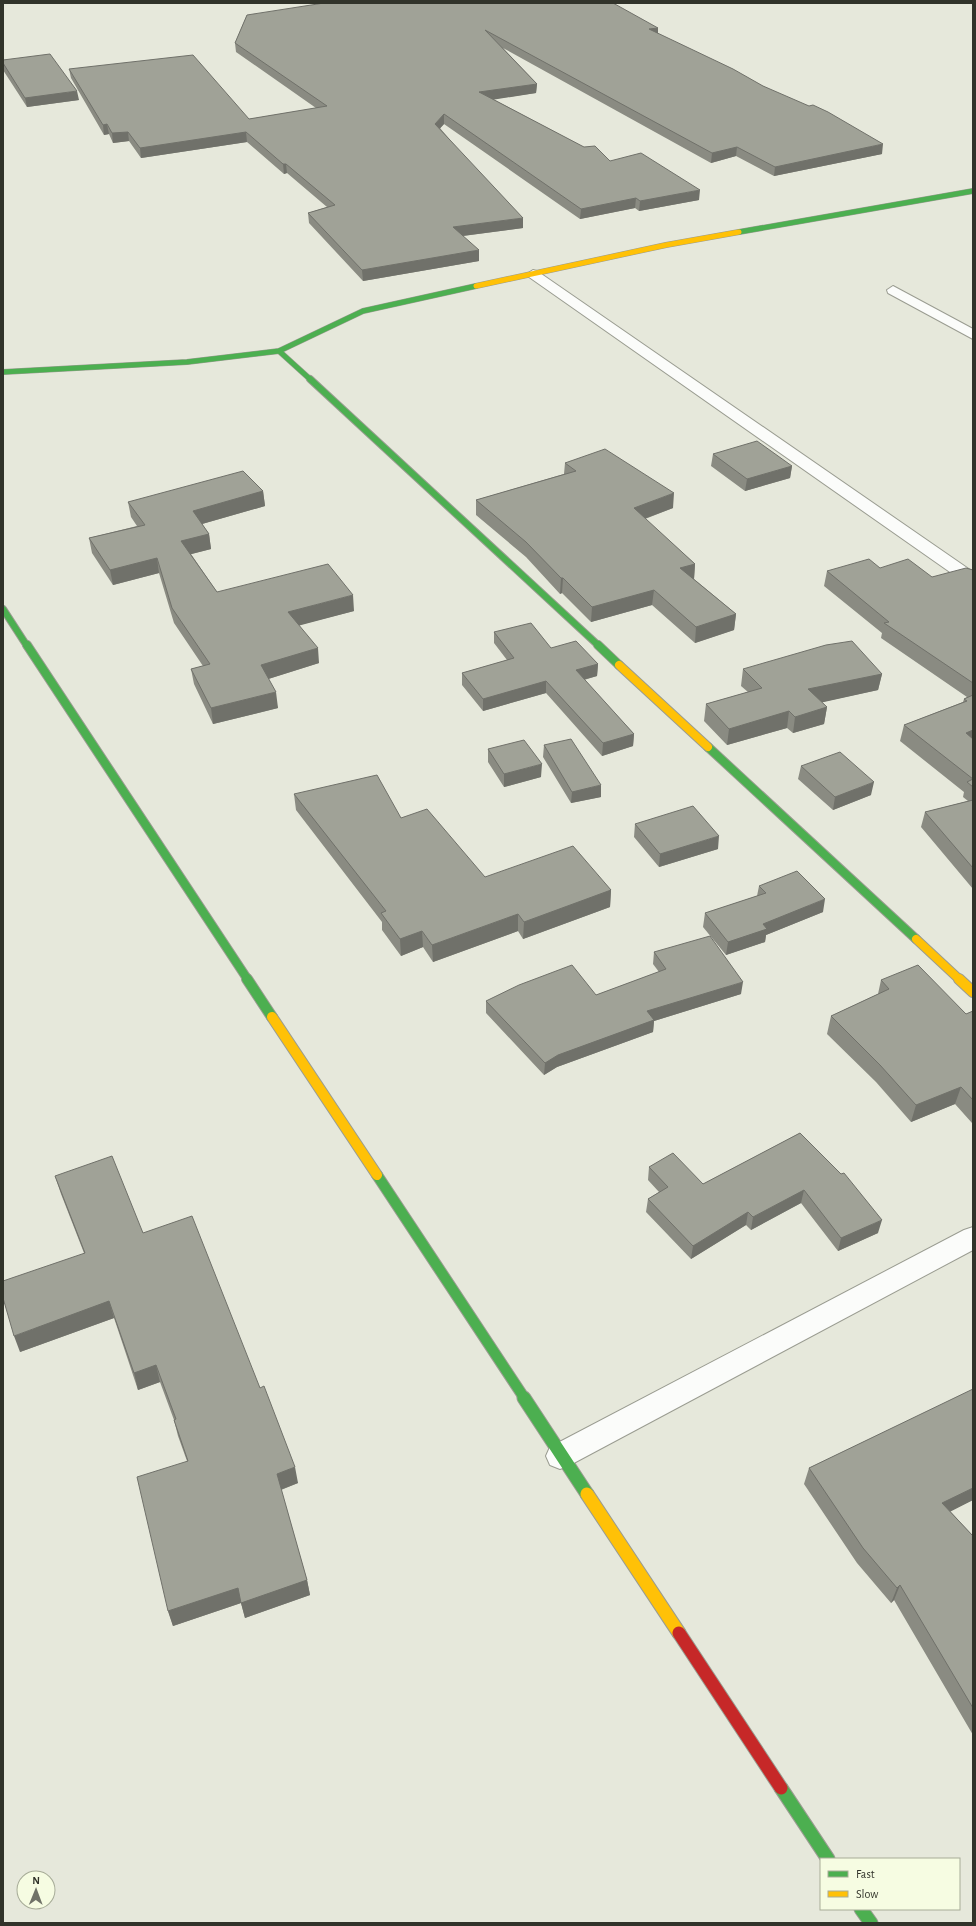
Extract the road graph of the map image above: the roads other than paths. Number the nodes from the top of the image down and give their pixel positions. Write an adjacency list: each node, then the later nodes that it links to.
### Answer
1 (973, 190): 2 (street)
2 (533, 274): 5 (street); 7 (street)
3 (893, 290): 4 (street)
4 (973, 335)
5 (279, 351): 6 (street); 9 (street)
6 (3, 372)
7 (973, 580)
8 (3, 609): 11 (street)
9 (973, 992)
10 (973, 1238): 11 (street)
11 (560, 1456): 12 (street)
12 (827, 1858)
13 (862, 1910): 14 (street)
14 (871, 1923)

